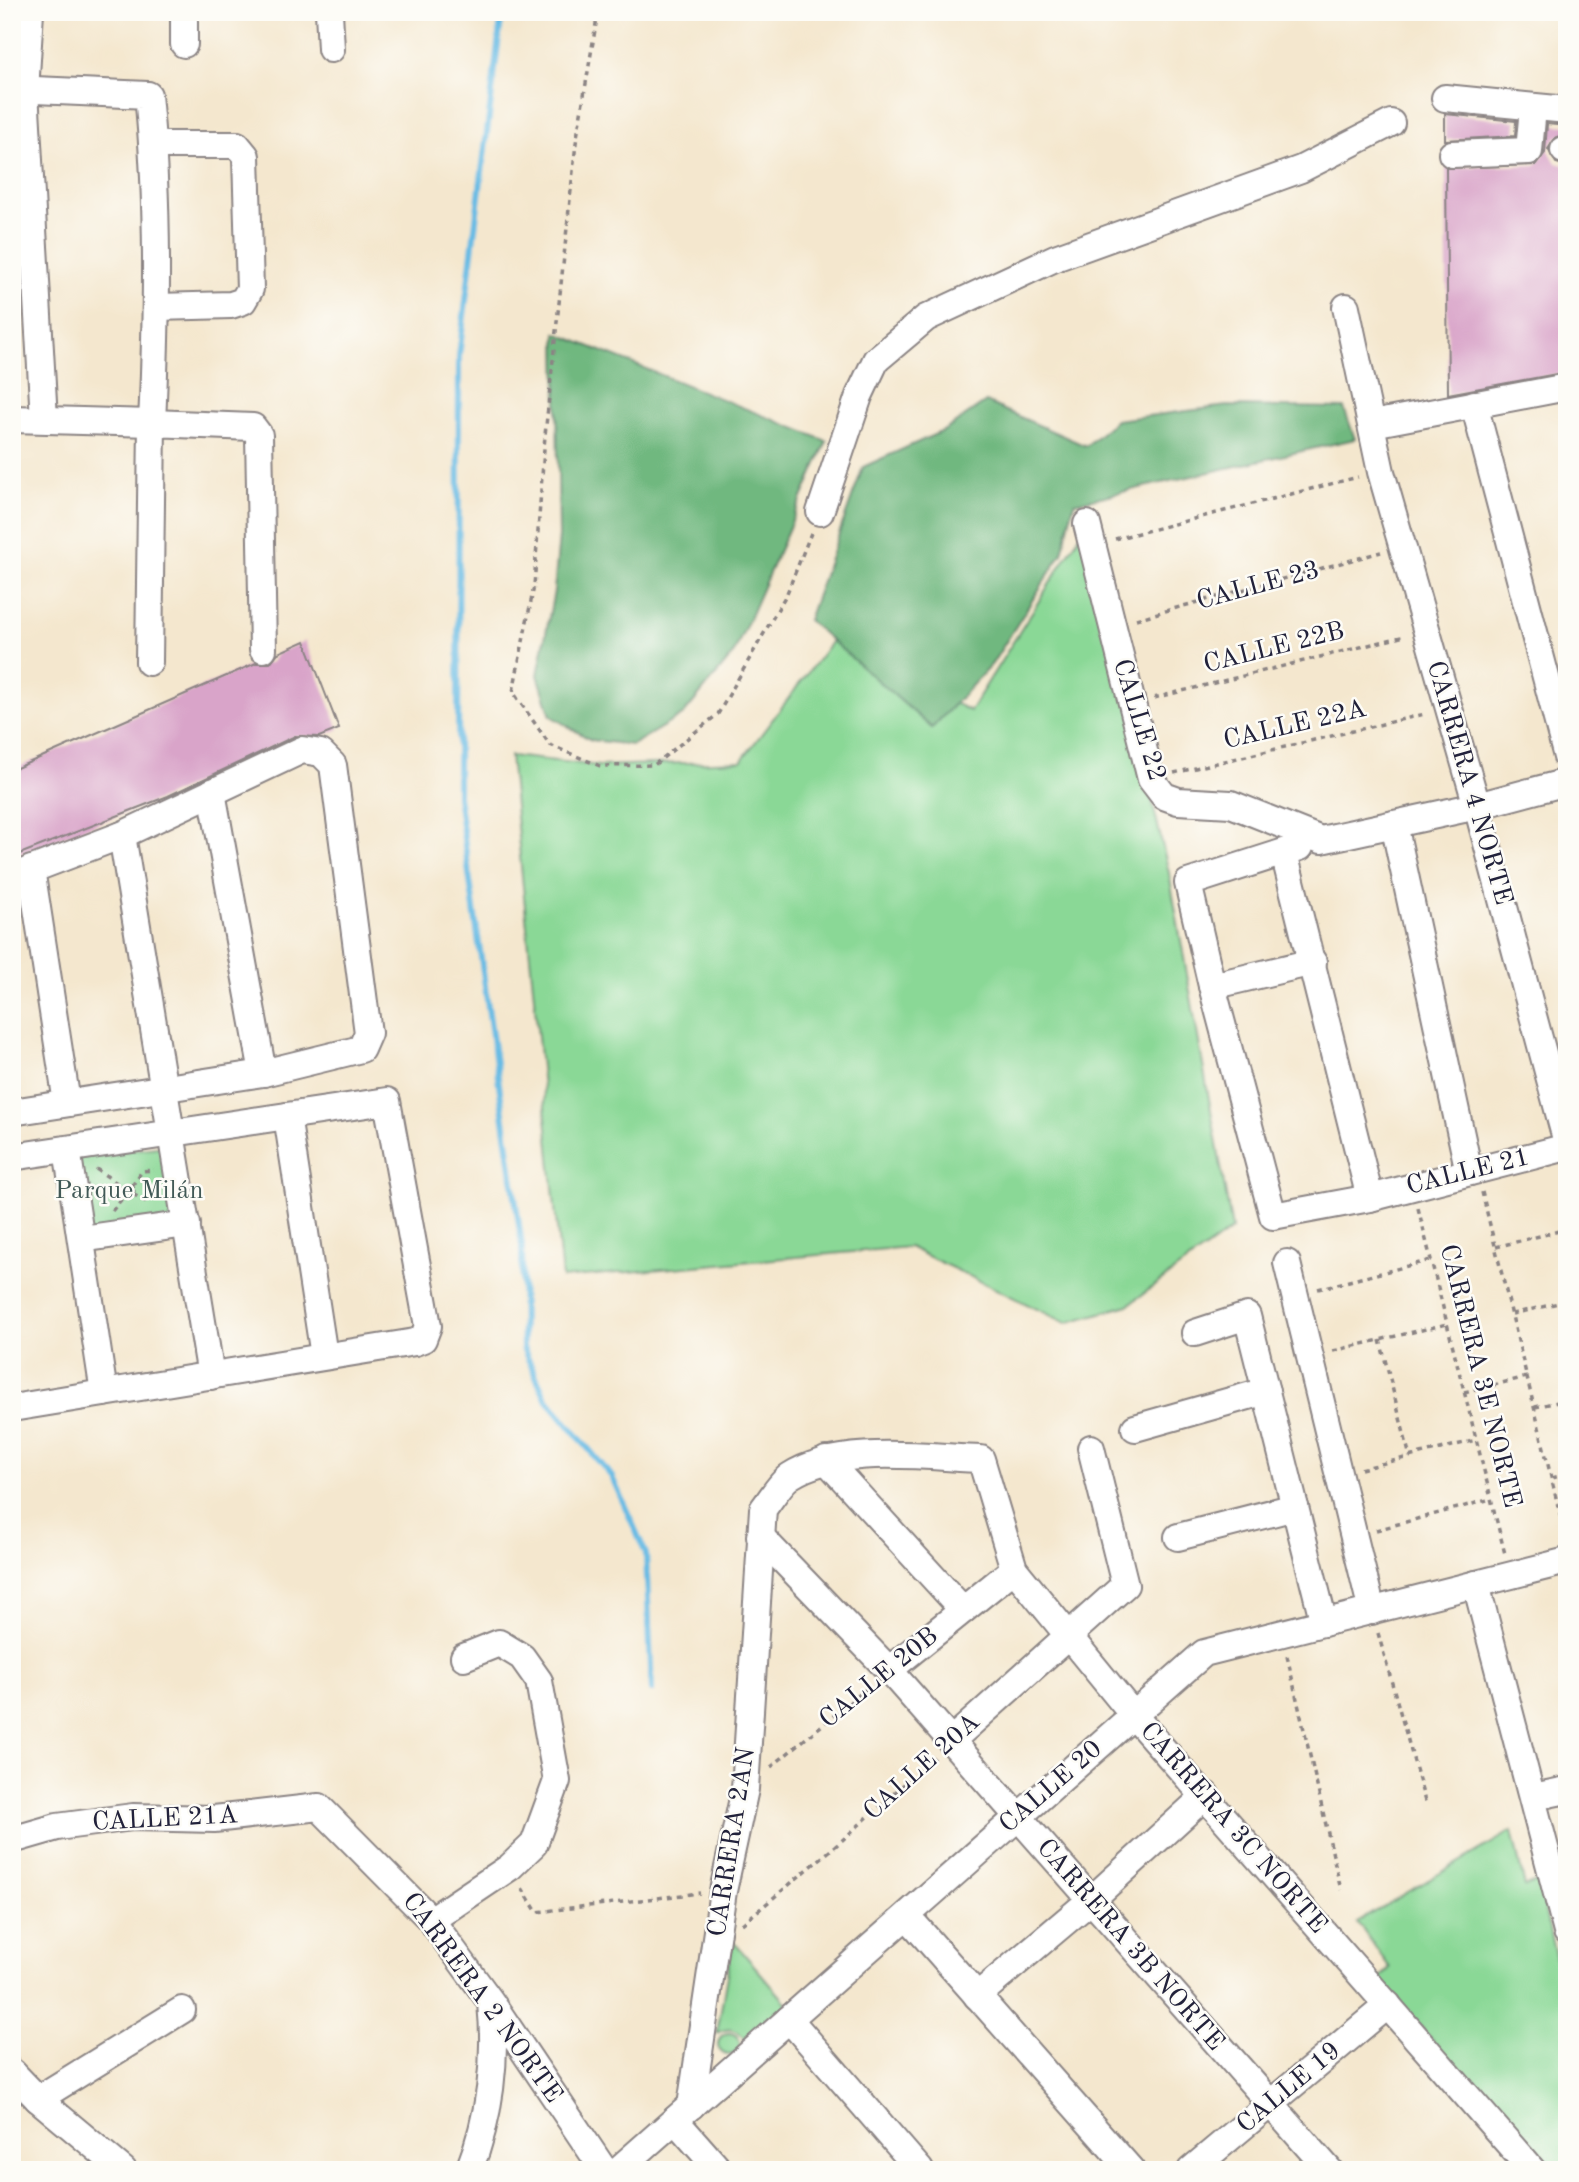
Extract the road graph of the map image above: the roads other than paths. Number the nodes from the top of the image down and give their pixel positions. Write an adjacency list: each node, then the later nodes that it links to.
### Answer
1 (30, 12): 6 (street)
2 (184, 12): 4 (street)
3 (329, 12): 5 (street)
4 (184, 44)
5 (331, 49)
6 (19, 90): 11 (street); 19 (street)
7 (1445, 98): 8 (street)
8 (1533, 108): 9 (street); 12 (street)
9 (1567, 110)
10 (1391, 123): 22 (street)
11 (153, 145): 14 (street); 14 (street)
12 (1551, 150): 13 (street)
13 (1452, 154)
14 (157, 307): 20 (street)
15 (1346, 307): 21 (street, CARRERA 4 NORTE)
16 (1567, 387): 17 (street)
17 (1474, 404): 21 (street); 26 (street)
18 (12, 419): 19 (street)
19 (44, 419): 20 (street)
20 (152, 423): 24 (street); 25 (street)
21 (1371, 424): 29 (street, CARRERA 4 NORTE)
22 (820, 512)
23 (1090, 534): 32 (street, CALLE 22)
24 (263, 649)
25 (149, 662)
26 (1567, 757)
27 (1567, 782): 29 (street)
28 (212, 792): 31 (street); 37 (street); 37 (street)
29 (1477, 806): 30 (street); 43 (street, CARRERA 4 NORTE)
30 (1394, 824): 32 (street); 46 (street)
31 (122, 835): 34 (street); 38 (street)
32 (1321, 840): 33 (street)
33 (1284, 853): 35 (street); 36 (street)
34 (22, 873): 39 (street)
35 (1313, 961): 36 (street); 47 (street)
36 (1212, 986): 47 (street, CALLE 21)
37 (263, 1073): 38 (street)
38 (164, 1087): 39 (street); 42 (street)
39 (67, 1103): 40 (street)
40 (12, 1112)
41 (287, 1116): 42 (street); 52 (street); 52 (street)
42 (172, 1133): 44 (street); 48 (street)
43 (1567, 1145): 46 (street, CALLE 21)
44 (77, 1156): 45 (street); 49 (street)
45 (12, 1157)
46 (1473, 1171): 47 (street, CALLE 21)
47 (1370, 1198)
48 (187, 1224): 49 (street); 53 (street)
49 (81, 1239): 55 (street)
50 (1287, 1263): 67 (street)
51 (1195, 1333): 54 (street)
52 (324, 1356): 53 (street)
53 (211, 1376): 55 (street)
54 (1266, 1391): 57 (street); 60 (street)
55 (104, 1393): 56 (street)
56 (12, 1408)
57 (1135, 1428)
58 (1091, 1448): 69 (street, CALLE 20A)
59 (826, 1460): 61 (street, CARRERA 2AN); 64 (street, CARRERA 3C NORTE); 66 (street)
60 (1295, 1507): 62 (street); 68 (street)
61 (760, 1536): 71 (street, CARRERA 3B NORTE); 92 (street, CARRERA 2AN)
62 (1178, 1537)
63 (1567, 1562): 65 (street, CALLE 20)
64 (1014, 1569): 66 (street, CALLE 20B); 69 (street, CARRERA 3C NORTE)
65 (1476, 1584): 67 (street, CALLE 20); 76 (street)
66 (963, 1610): 71 (street, CALLE 20B)
67 (1372, 1611): 68 (street, CALLE 20)
68 (1324, 1623): 72 (street, CALLE 20)
69 (1067, 1635): 72 (street, CARRERA 3C NORTE); 73 (street, CALLE 20A)
70 (464, 1657): 82 (street)
71 (888, 1670): 73 (street, CARRERA 3B NORTE)
72 (1134, 1716): 75 (street, CARRERA 3C NORTE); 78 (street, CALLE 20)
73 (951, 1741): 78 (street, CARRERA 3B NORTE)
74 (1567, 1790): 76 (street)
75 (1206, 1795): 80 (street); 86 (street, CARRERA 3C NORTE)
76 (1533, 1797): 83 (street)
77 (319, 1807): 79 (street, CALLE 21A); 82 (street, CARRERA 2 NORTE)
78 (1017, 1816): 80 (street, CARRERA 3B NORTE); 81 (street, CALLE 20)
79 (12, 1840)
80 (1091, 1900): 84 (street); 91 (street, CARRERA 3B NORTE)
81 (906, 1916): 84 (street); 88 (street, CALLE 20)
82 (430, 1920): 85 (street, CARRERA 2 NORTE)
83 (1567, 1931)
84 (977, 1996): 99 (street)
85 (491, 2002): 94 (street); 95 (street, CARRERA 2 NORTE)
86 (1388, 2006): 91 (street, CALLE 19); 102 (street, CARRERA 3C NORTE)
87 (182, 2010): 90 (street)
88 (789, 2019): 92 (street, CALLE 20); 98 (street)
89 (12, 2072): 90 (street)
90 (38, 2099): 93 (street)
91 (1270, 2104): 100 (street, CALLE 19); 101 (street, CARRERA 3B NORTE)
92 (683, 2113): 96 (street, CALLE 20); 97 (street)
93 (123, 2170)
94 (469, 2170)
95 (604, 2170)
96 (618, 2170)
97 (719, 2170)
98 (920, 2170)
99 (1131, 2170)
100 (1191, 2170)
101 (1329, 2170)
102 (1532, 2170)

